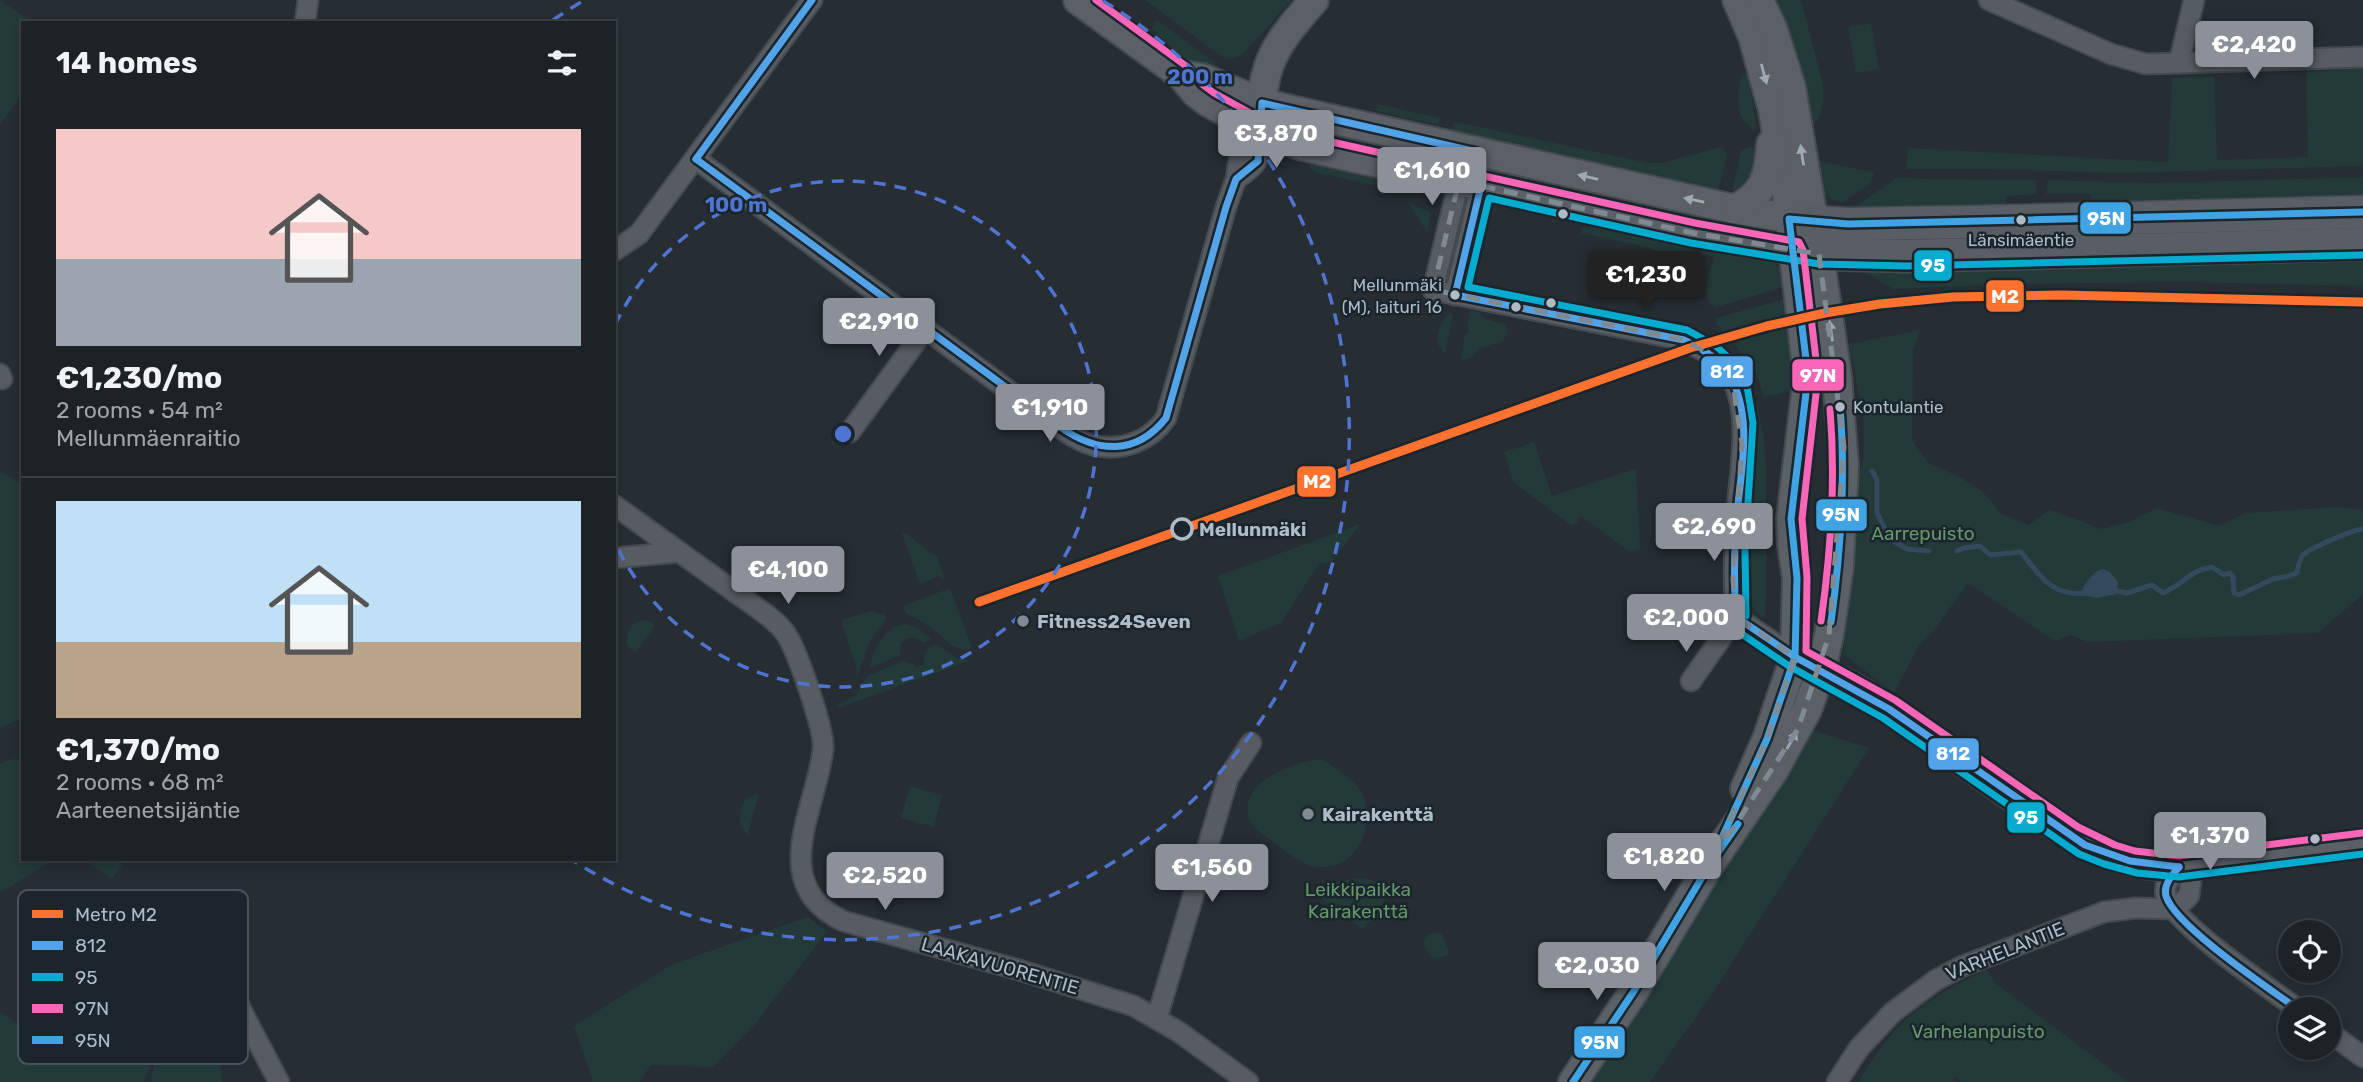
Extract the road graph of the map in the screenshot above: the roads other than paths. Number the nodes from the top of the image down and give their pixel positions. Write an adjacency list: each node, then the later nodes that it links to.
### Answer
1 (308, 0): 9 (street)
2 (812, 0): 15 (street)
3 (1078, 0): 13 (main road)
4 (1314, 0): 13 (main road)
5 (1737, 0): 12 (main road, one-way to 12)
6 (1759, 0): 19 (main road, one-way to 6)
7 (1989, 0): 11 (street)
8 (2194, 0): 11 (street)
9 (304, 21)
10 (2363, 57): 11 (street)
11 (2179, 63)
12 (1773, 110): 17 (main road); 19 (main road)
13 (1260, 117): 14 (main road); 16 (main road); 24 (street)
14 (1477, 152): 16 (street); 17 (main road, one-way to 14)
15 (696, 159): 21 (street); 24 (street)
16 (1470, 184): 22 (main road); 23 (street); 23 (street)
17 (1734, 209): 19 (main road)
18 (2363, 212): 19 (main road)
19 (1801, 220): 22 (main road)
20 (2363, 244): 22 (main road)
21 (616, 250)
22 (1806, 252): 30 (main road); 31 (main road, one-way to 22)
23 (1455, 295): 29 (street)
24 (926, 328): 25 (street)
25 (850, 432)
26 (616, 506): 27 (street, LAAKAVUORENTIE)
27 (679, 552): 28 (street); 39 (street, LAAKAVUORENTIE)
28 (616, 558)
29 (1736, 617): 30 (street); 32 (street)
30 (1795, 657): 31 (main road); 35 (main road)
31 (1821, 671): 35 (main road, one-way to 31); 36 (main road)
32 (1691, 681)
33 (1251, 743): 39 (street)
34 (2363, 842): 36 (main road)
35 (1710, 864): 45 (main road)
36 (2179, 867): 37 (street)
37 (2175, 909): 38 (street); 46 (street, VARHELANTIE)
38 (2282, 997)
39 (1157, 1018): 44 (street, LAAKAVUORENTIE)
40 (248, 1022): 43 (street)
41 (2341, 1041): 42 (street)
42 (2363, 1057)
43 (279, 1082)
44 (1248, 1082)
45 (1573, 1082)
46 (1837, 1082)

